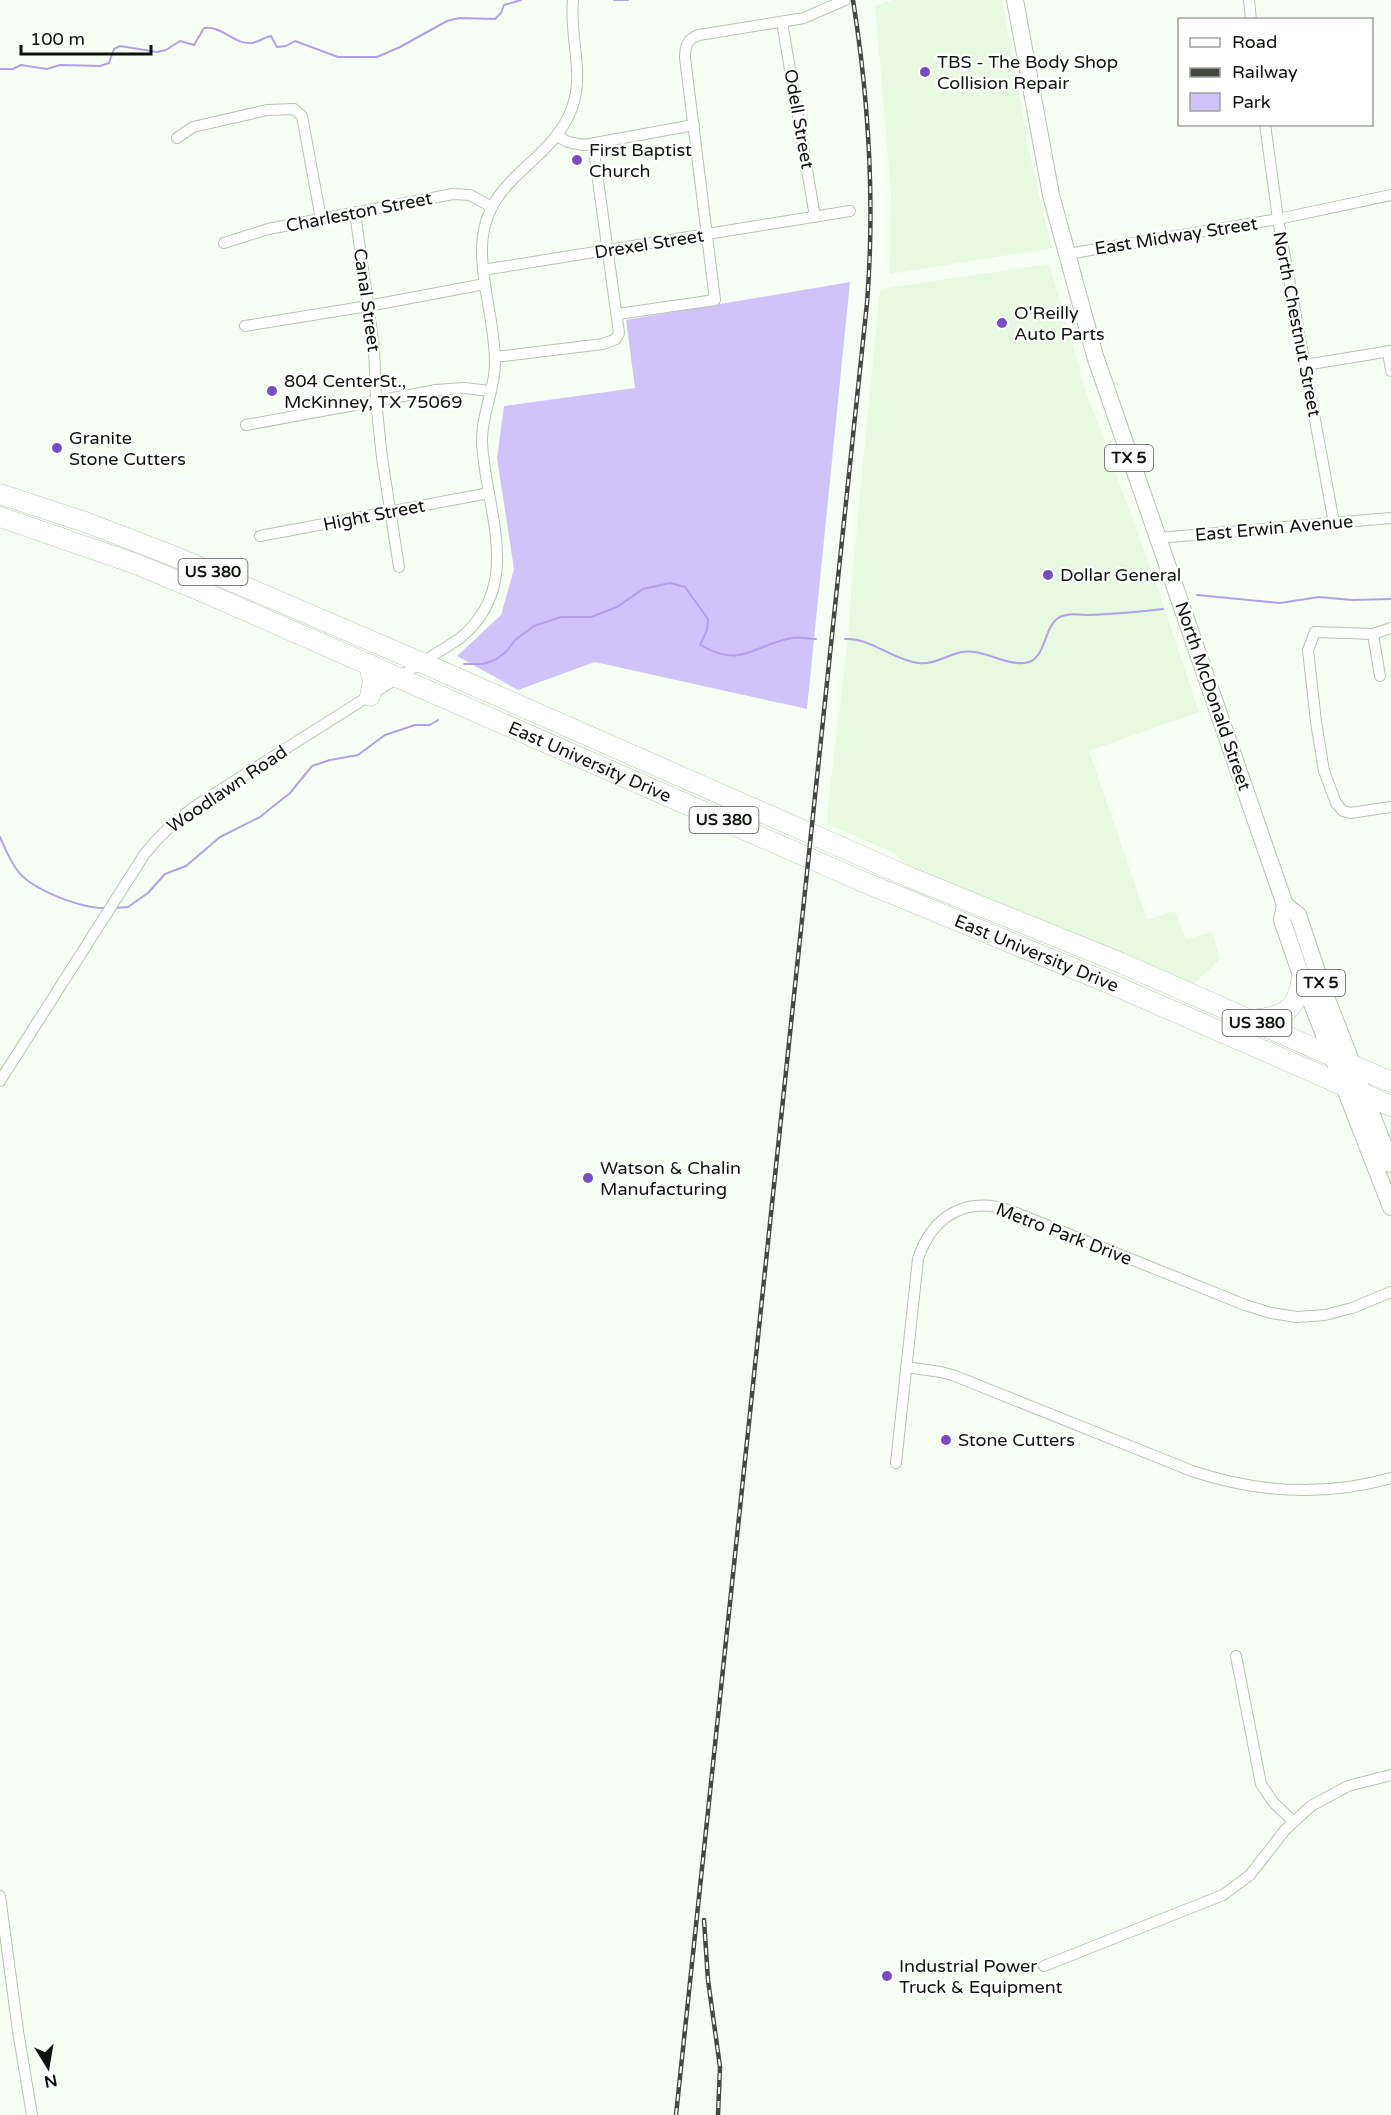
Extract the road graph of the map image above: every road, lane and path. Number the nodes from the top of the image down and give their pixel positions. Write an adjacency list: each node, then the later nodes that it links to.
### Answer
1 (573, 0): 9 (street, Woodlawn Road)
2 (845, 0): 6 (street)
3 (1015, 0): 22 (main road, North McDonald Street / TX 5)
4 (1249, 0): 5 (street)
5 (1251, 18)
6 (782, 22): 7 (street); 16 (street, Odell Street)
7 (694, 125): 11 (street); 19 (street)
8 (1265, 126): 18 (street, North Chestnut Street)
9 (557, 136): 11 (street); 13 (street, Woodlawn Road)
10 (177, 138): 17 (street)
11 (593, 144): 21 (street)
12 (1391, 195): 18 (street, East Midway Street)
13 (492, 207): 15 (street, Charleston Street); 23 (street, Woodlawn Road)
14 (850, 211): 16 (street, Drexel Street)
15 (355, 213): 17 (street, Charleston Street); 25 (street, Canal Street)
16 (815, 217): 19 (street, Drexel Street)
17 (321, 219): 20 (street, Charleston Street)
18 (1278, 219): 22 (street, East Midway Street); 30 (street, North Chestnut Street)
19 (706, 235): 21 (street, Drexel Street); 26 (street)
20 (224, 243)
21 (608, 250): 23 (street, Drexel Street); 26 (street)
22 (1067, 254): 42 (main road, North McDonald Street / TX 5)
23 (483, 270): 24 (street, Woodlawn Road)
24 (485, 284): 25 (street); 29 (street, Woodlawn Road)
25 (368, 306): 27 (street); 33 (street, Canal Street)
26 (618, 314): 29 (street)
27 (245, 326)
28 (1390, 351): 30 (street); 31 (street)
29 (495, 357): 32 (street, Woodlawn Road)
30 (1305, 365): 40 (street, North Chestnut Street)
31 (1391, 371)
32 (490, 391): 33 (street); 35 (street, Woodlawn Road)
33 (376, 401): 34 (street); 37 (street, Canal Street)
34 (246, 425)
35 (489, 493): 37 (street, Hight Street); 48 (street, Woodlawn Road)
36 (0, 494): 44 (highway, East University Drive / US 380)
37 (391, 512): 41 (street, Hight Street); 43 (street, Canal Street)
38 (0, 517): 45 (highway, East University Drive / US 380)
39 (1391, 518): 40 (street, East Erwin Avenue)
40 (1334, 523): 42 (street, East Erwin Avenue)
41 (260, 536)
42 (1158, 538): 56 (main road, North McDonald Street / TX 5)
43 (399, 567)
44 (256, 591): 45 (highway); 48 (highway, East University Drive / US 380)
45 (246, 611): 49 (highway, East University Drive / US 380)
46 (1391, 628): 47 (street)
47 (1372, 634): 50 (street); 55 (street)
48 (421, 663): 51 (street, Woodlawn Road); 53 (highway, East University Drive / US 380)
49 (369, 664): 51 (highway, East University Drive / US 380); 52 (highway)
50 (1380, 676)
51 (399, 677): 52 (street, Woodlawn Road); 54 (highway, East University Drive / US 380)
52 (370, 696): 63 (street, Woodlawn Road)
53 (597, 740): 54 (highway); 57 (highway, East University Drive / US 380)
54 (589, 760): 59 (highway, East University Drive / US 380)
55 (1391, 807)
56 (1285, 905): 58 (main road, North McDonald Street / TX 5); 62 (main road, North McDonald Street / TX 5)
57 (1121, 963): 59 (highway); 60 (highway, East University Drive / US 380)
58 (1302, 978): 60 (highway); 61 (main road, North McDonald Street / TX 5)
59 (1111, 984): 65 (highway, East University Drive / US 380)
60 (1250, 1020): 61 (highway, East University Drive / US 380)
61 (1332, 1056): 62 (highway, US 380); 65 (main road, North McDonald Street / TX 5)
62 (1353, 1065): 64 (highway, US 380); 66 (main road, North McDonald Street / TX 5)
63 (0, 1081)
64 (1391, 1082)
65 (1343, 1085): 66 (highway, US 380); 69 (main road, North McDonald Street / TX 5)
66 (1364, 1095): 67 (highway, US 380); 68 (main road, North McDonald Street / TX 5)
67 (1391, 1106)
68 (1391, 1164)
69 (1391, 1207)
70 (1391, 1292): 71 (street, Metro Park Drive)
71 (906, 1367): 72 (street, Metro Park Drive); 73 (street)
72 (896, 1463)
73 (1391, 1478)
74 (1236, 1656): 76 (street)
75 (1391, 1775): 76 (street)
76 (1293, 1821): 78 (street)
77 (0, 1896): 79 (street)
78 (1044, 1966)
79 (32, 2115)

